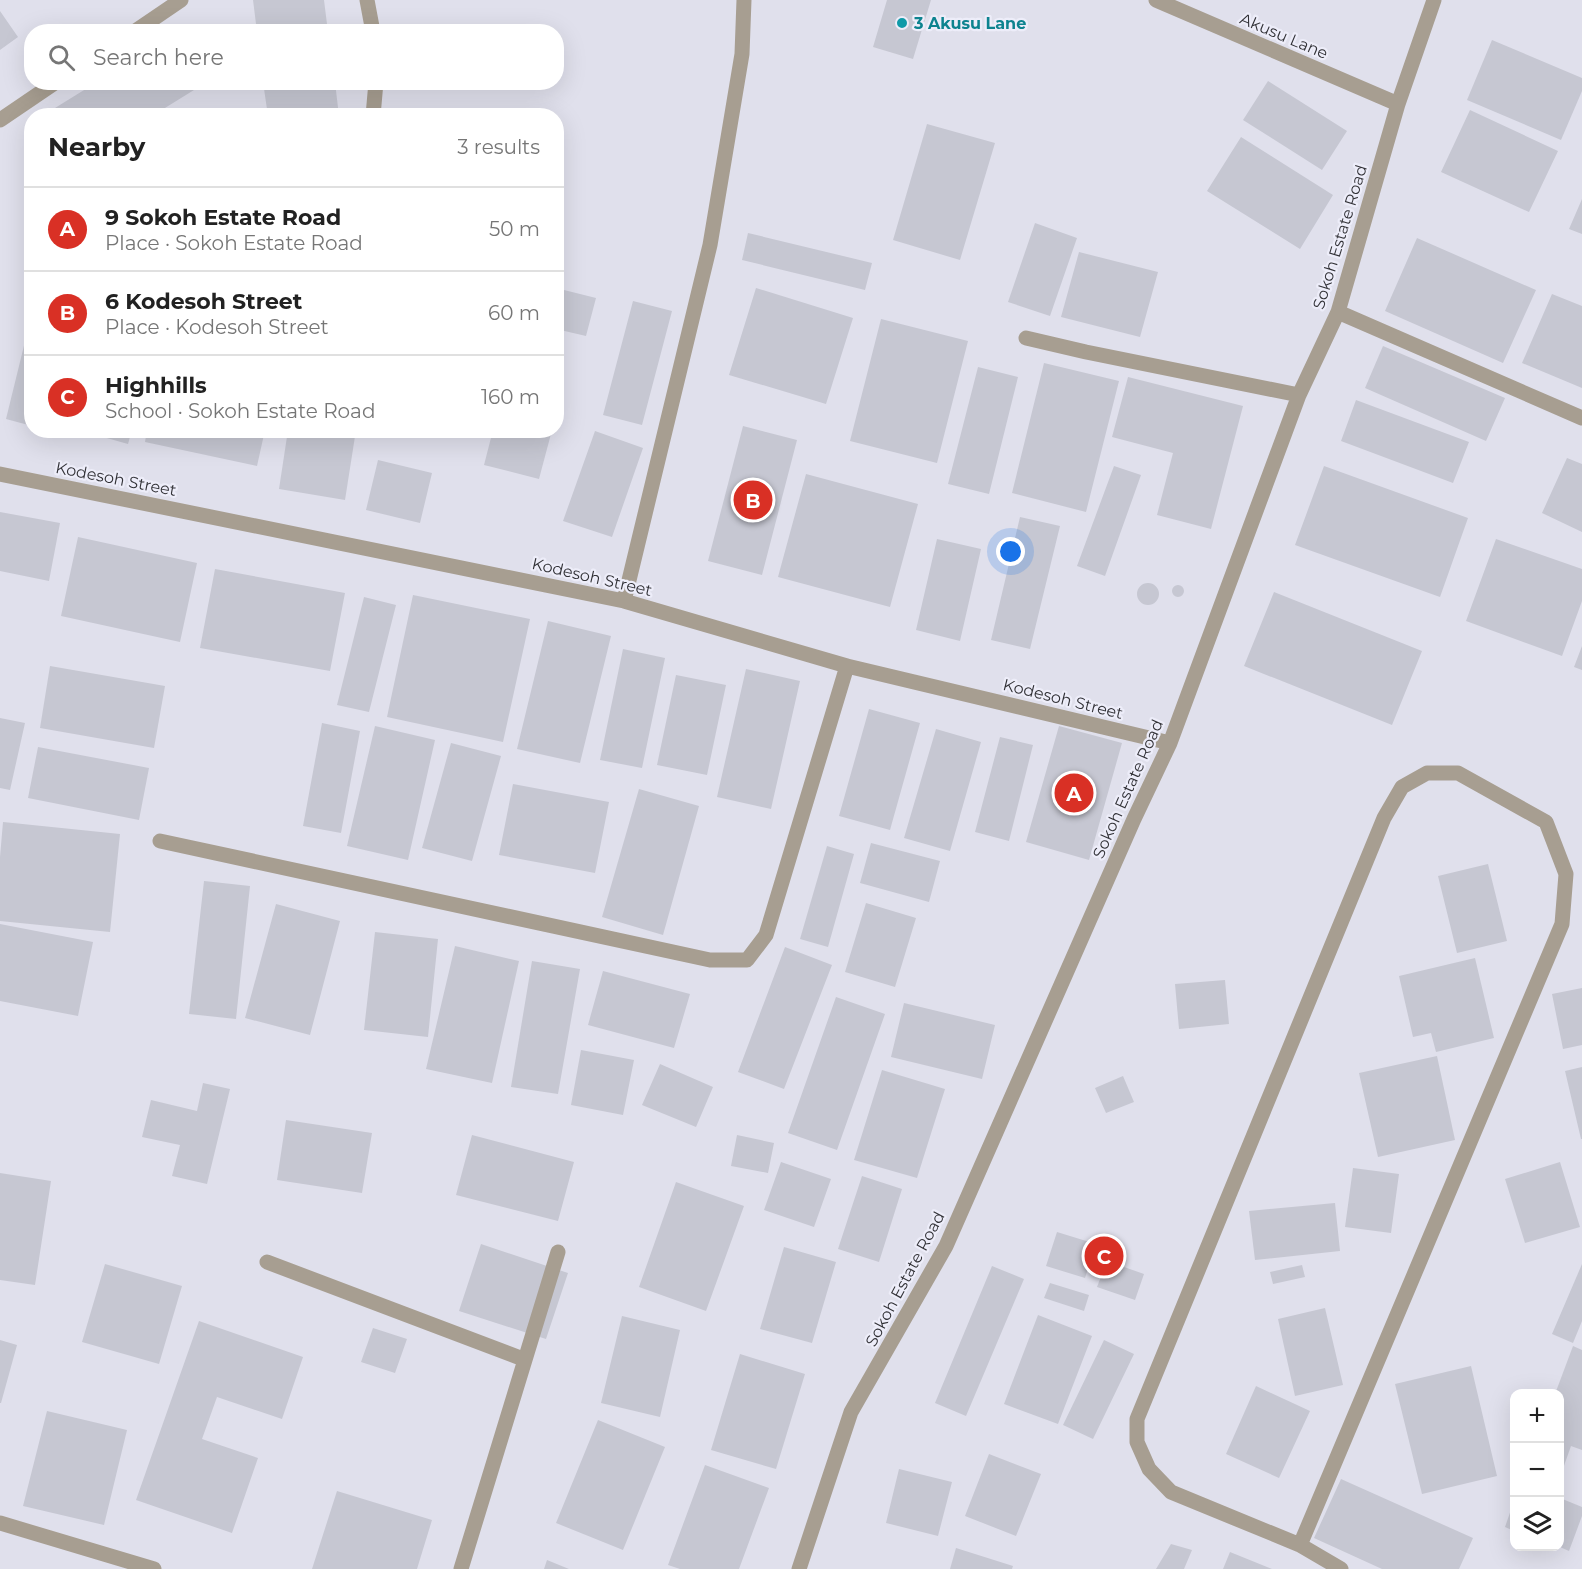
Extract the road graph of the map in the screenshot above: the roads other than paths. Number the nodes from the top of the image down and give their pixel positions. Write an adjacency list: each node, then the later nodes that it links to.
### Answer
1 (182, 0): 6 (street)
2 (367, 0): 7 (street)
3 (744, 0): 18 (street)
4 (1156, 0): 10 (street, Akusu Lane)
5 (1434, 0): 10 (street, Sokoh Estate Road)
6 (146, 24)
7 (371, 24)
8 (44, 90): 12 (street)
9 (375, 90): 11 (street)
10 (1398, 104): 13 (street, Sokoh Estate Road)
11 (374, 108)
12 (0, 120)
13 (1338, 312): 15 (street, Sokoh Estate Road); 16 (street)
14 (1026, 338): 15 (street)
15 (1299, 395): 20 (street, Sokoh Estate Road)
16 (1582, 418)
17 (0, 474): 18 (street, Kodesoh Street)
18 (624, 601): 19 (street, Kodesoh Street)
19 (847, 666): 20 (street, Kodesoh Street); 21 (street)
20 (1170, 743): 29 (street, Sokoh Estate Road)
21 (159, 841)
22 (558, 1252): 24 (street)
23 (267, 1262): 24 (street)
24 (524, 1359): 28 (street)
25 (0, 1523): 27 (street)
26 (1300, 1545): 26 (street); 30 (street)
27 (154, 1569)
28 (461, 1569)
29 (799, 1569)
30 (1341, 1569)

